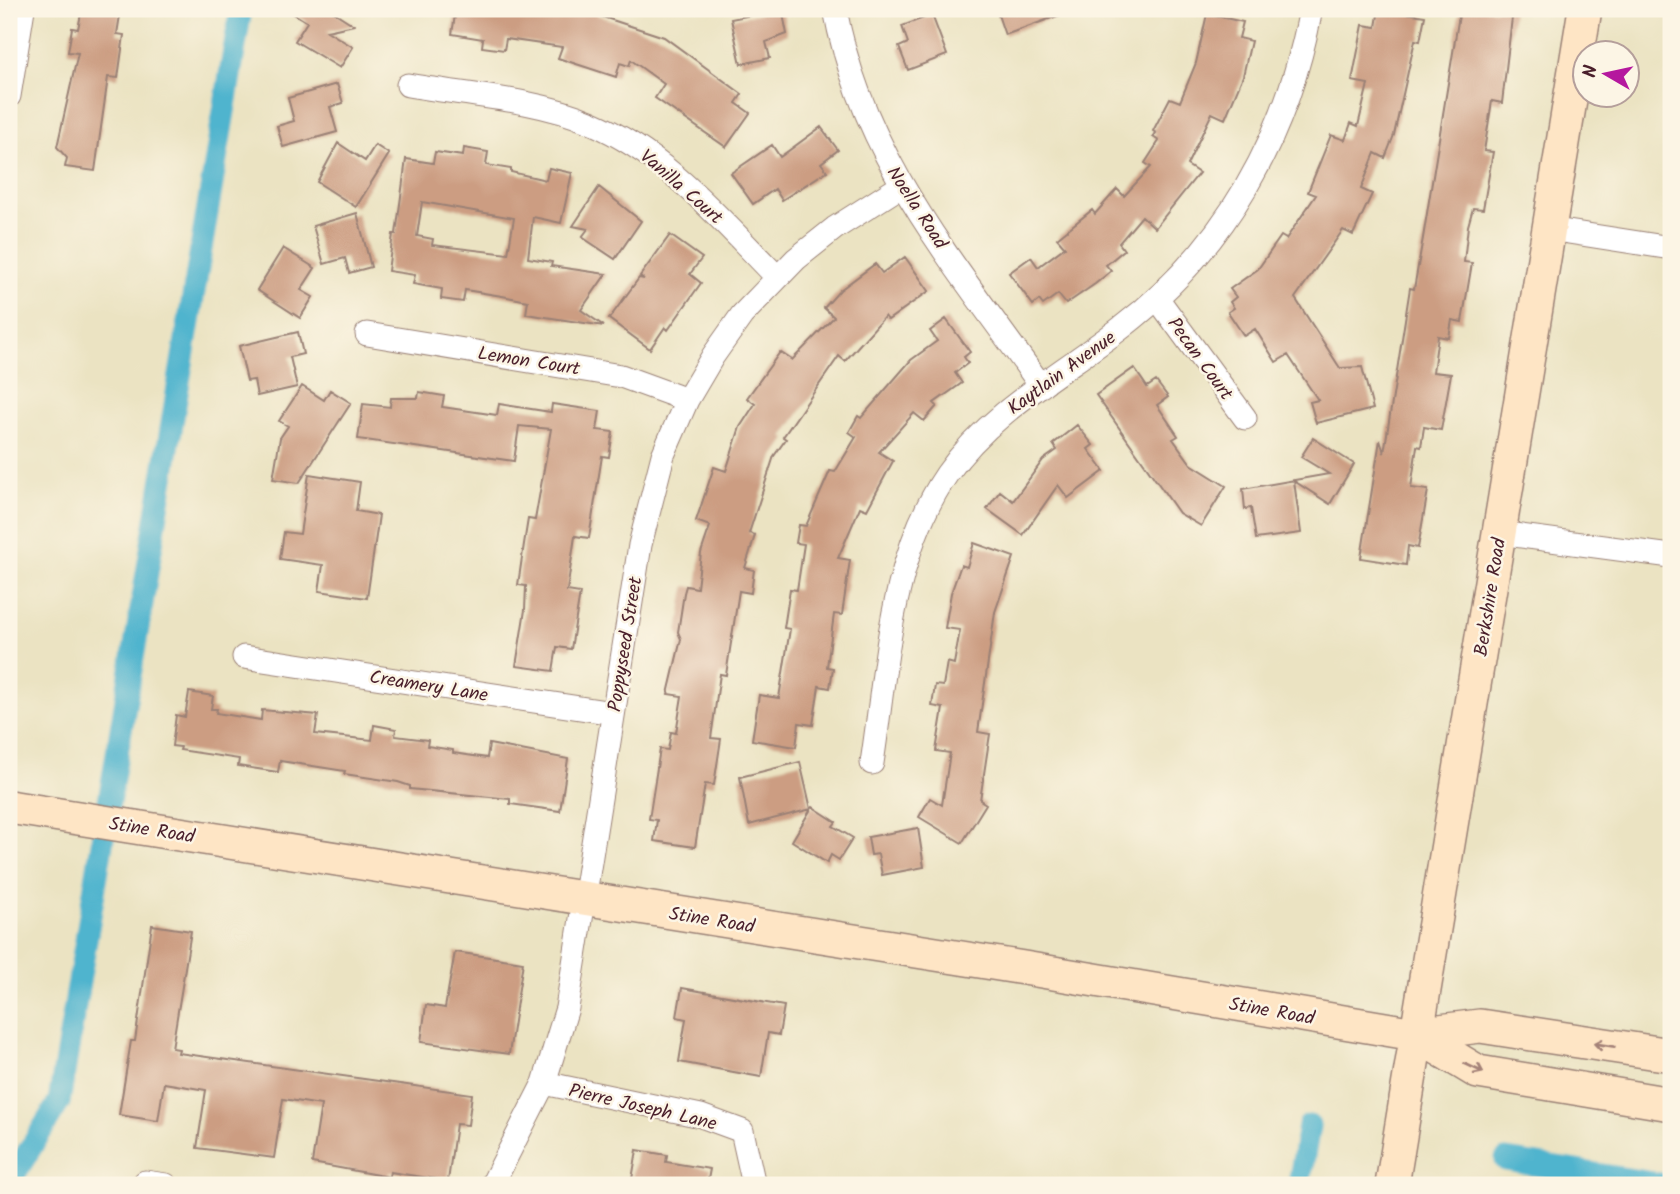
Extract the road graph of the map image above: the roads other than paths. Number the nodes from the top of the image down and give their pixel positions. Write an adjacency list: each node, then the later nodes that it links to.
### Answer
1 (835, 9): 7 (street, Noella Road)
2 (1311, 9): 11 (street, Kaytlain Avenue)
3 (1585, 9): 8 (main road, Berkshire Road)
4 (18, 13): 6 (street)
5 (408, 85): 10 (street, Vanilla Court)
6 (9, 96)
7 (901, 186): 10 (street, Poppyseed Street); 13 (street, Noella Road)
8 (1549, 229): 9 (street); 16 (main road, Berkshire Road)
9 (1671, 248)
10 (777, 277): 14 (street, Poppyseed Street)
11 (1157, 298): 13 (street, Kaytlain Avenue); 15 (street, Pecan Court)
12 (367, 334): 14 (street, Lemon Court)
13 (1041, 386): 20 (street, Kaytlain Avenue)
14 (687, 400): 19 (street, Poppyseed Street)
15 (1245, 418)
16 (1499, 533): 17 (street); 23 (main road, Berkshire Road)
17 (1671, 556)
18 (244, 657): 19 (street, Creamery Lane)
19 (613, 713): 22 (street, Poppyseed Street)
20 (872, 763)
21 (9, 807): 22 (main road, Stine Road)
22 (584, 899): 23 (main road, Stine Road); 25 (street, Poppyseed Street)
23 (1415, 1034): 24 (main road, Stine Road, one-way to 23); 26 (main road, Stine Road, one-way to 26); 29 (main road, Berkshire Road)
24 (1671, 1055)
25 (544, 1083): 27 (street, Poppyseed Street); 28 (street, Pierre Joseph Lane)
26 (1671, 1104)
27 (492, 1185)
28 (754, 1185)
29 (1392, 1185)

